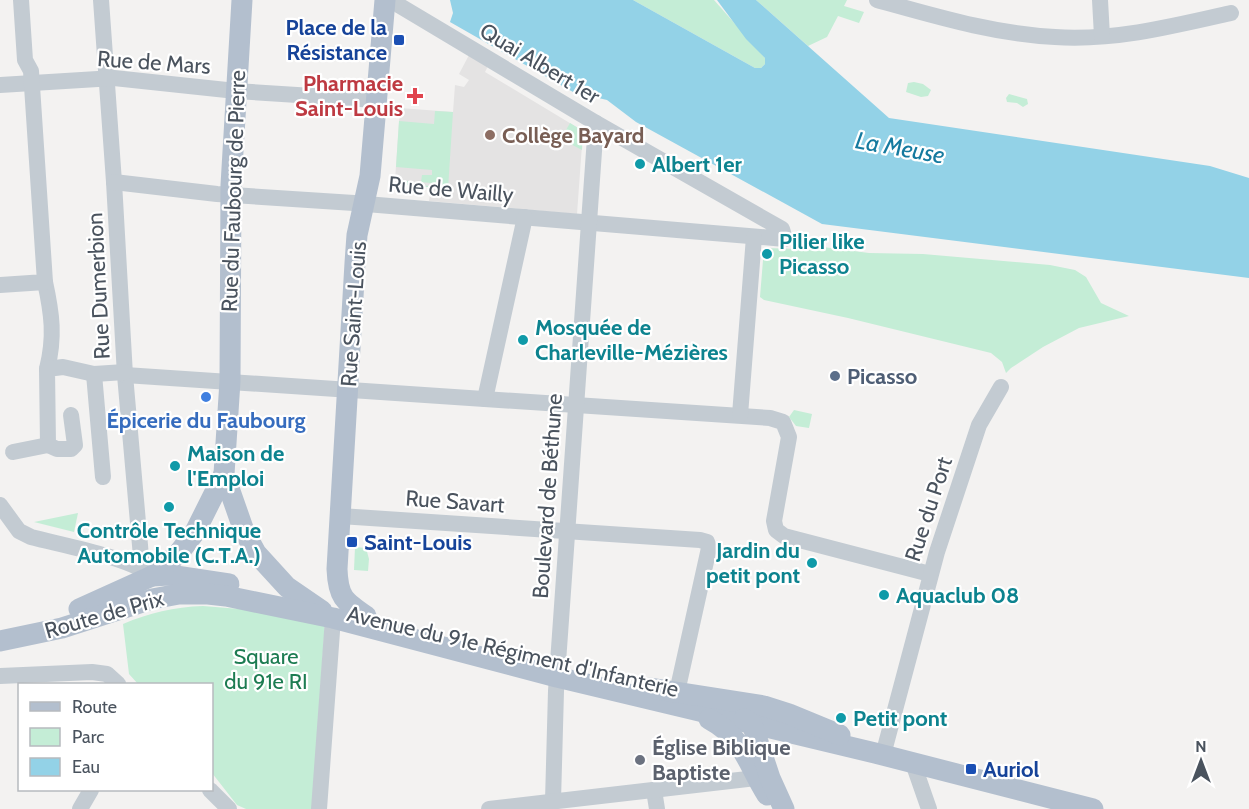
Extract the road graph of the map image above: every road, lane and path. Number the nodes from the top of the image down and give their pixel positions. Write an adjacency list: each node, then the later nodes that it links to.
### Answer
1 (21, 0): 11 (street)
2 (101, 0): 10 (street, Rue Dumerbion)
3 (242, 0): 13 (main road, Rue du Faubourg de Pierre)
4 (385, 0): 14 (main road, Rue Saint-Louis)
5 (393, 0): 15 (street, Quai Albert 1er)
6 (877, 0): 9 (street)
7 (1100, 0): 9 (street)
8 (1231, 13): 9 (street)
9 (1102, 36)
10 (105, 78): 11 (street, Rue de Mars); 13 (street, Rue de Mars); 16 (street, Rue Dumerbion)
11 (32, 83): 12 (street, Rue de Mars); 23 (street)
12 (0, 85)
13 (236, 91): 14 (street, Rue de Mars); 17 (main road, Rue du Faubourg de Pierre)
14 (376, 100): 18 (main road, Rue Saint-Louis)
15 (596, 123): 20 (street, Boulevard de Béthune); 22 (street, Quai Albert 1er)
16 (114, 182): 17 (street, Rue de Wailly); 26 (street, Rue Dumerbion)
17 (231, 195): 18 (street, Rue de Wailly); 28 (main road, Rue du Faubourg de Pierre)
18 (365, 204): 19 (street, Rue de Wailly); 30 (main road, Rue Saint-Louis)
19 (525, 217): 20 (street, Rue de Wailly); 31 (street)
20 (589, 223): 21 (street, Rue de Wailly); 32 (street, Boulevard de Béthune)
21 (754, 237): 22 (street, Rue de Wailly); 34 (street)
22 (785, 239)
23 (45, 282): 24 (street); 25 (street)
24 (0, 285)
25 (47, 369): 27 (street); 35 (street)
26 (125, 373): 27 (street); 28 (street); 42 (street, Rue Dumerbion)
27 (94, 374): 38 (street)
28 (230, 381): 30 (street); 37 (main road, Avenue du 91e Régiment d'Infanterie)
29 (1001, 387): 43 (street, Rue du Port)
30 (348, 390): 31 (street); 40 (main road, Rue Saint-Louis)
31 (485, 399): 32 (street)
32 (576, 404): 34 (street); 41 (street, Boulevard de Béthune)
33 (71, 415): 35 (street)
34 (740, 415): 43 (street)
35 (48, 445): 36 (street)
36 (13, 452)
37 (224, 474): 42 (main road, Route de Prix); 45 (main road, Avenue du 91e Régiment d'Infanterie)
38 (103, 477)
39 (0, 505): 42 (street)
40 (340, 516): 41 (street, Rue Savart); 47 (main road, Rue Saint-Louis)
41 (567, 531): 51 (street, Boulevard de Béthune); 54 (street, Rue Savart)
42 (147, 572): 44 (main road, Route de Prix); 46 (main road); 49 (main road, Route de Prix)
43 (930, 574): 59 (street, Rue du Port)
44 (203, 589): 45 (main road, Avenue du 91e Régiment d'Infanterie); 46 (main road, Route de Prix); 48 (main road, Avenue du 91e Régiment d'Infanterie)
45 (309, 602): 47 (main road, Avenue du 91e Régiment d'Infanterie); 48 (main road, Avenue du 91e Régiment d'Infanterie)
46 (104, 614): 50 (main road, Route de Prix)
47 (366, 616): 51 (main road, Avenue du 91e Régiment d'Infanterie)
48 (333, 618): 51 (main road, Avenue du 91e Régiment d'Infanterie); 69 (street)
49 (0, 628)
50 (0, 641)
51 (557, 671): 54 (main road, Avenue du 91e Régiment d'Infanterie); 55 (main road, Avenue du 91e Régiment d'Infanterie); 65 (street, Boulevard de Béthune)
52 (0, 676): 53 (street)
53 (117, 683)
54 (677, 692): 55 (main road, Avenue du 91e Régiment d'Infanterie)
55 (702, 704): 56 (main road, Avenue du 91e Régiment d'Infanterie); 58 (main road)
56 (753, 714): 57 (main road, Avenue du 91e Régiment d'Infanterie); 58 (main road); 61 (main road)
57 (804, 729): 59 (main road, Avenue du 91e Régiment d'Infanterie); 61 (main road)
58 (745, 752): 61 (main road)
59 (879, 754): 60 (main road, Avenue du 91e Régiment d'Infanterie)
60 (913, 763): 66 (main road, Avenue du 91e Régiment d'Infanterie); 74 (street)
61 (761, 771): 62 (street); 72 (main road); 73 (main road)
62 (654, 790): 65 (street); 71 (street)
63 (91, 791): 67 (street)
64 (212, 791): 68 (street)
65 (558, 804): 70 (street)
66 (1089, 808)
67 (80, 809)
68 (229, 809)
69 (319, 809)
70 (489, 809)
71 (657, 809)
72 (776, 809)
73 (784, 809)
74 (929, 809)

